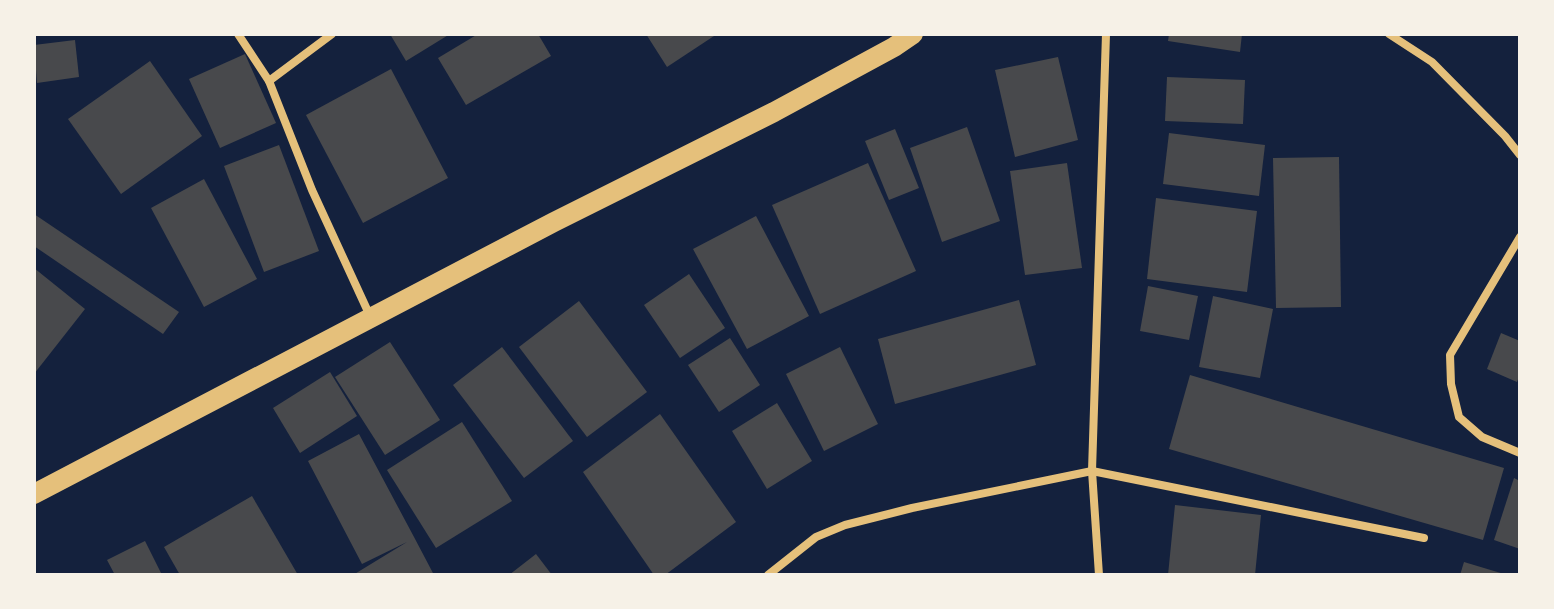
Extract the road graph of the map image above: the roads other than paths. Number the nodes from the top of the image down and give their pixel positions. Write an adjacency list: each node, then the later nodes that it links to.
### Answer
1 (238, 34): 6 (street)
2 (332, 34): 6 (street)
3 (913, 34): 9 (main road)
4 (1106, 34): 11 (street)
5 (1389, 34): 7 (street)
6 (269, 81): 9 (street)
7 (1520, 155)
8 (1520, 237): 10 (street)
9 (371, 317): 12 (main road)
10 (1520, 453)
11 (1092, 471): 13 (street); 14 (street); 15 (street)
12 (34, 494)
13 (1424, 538)
14 (768, 575)
15 (1099, 575)

